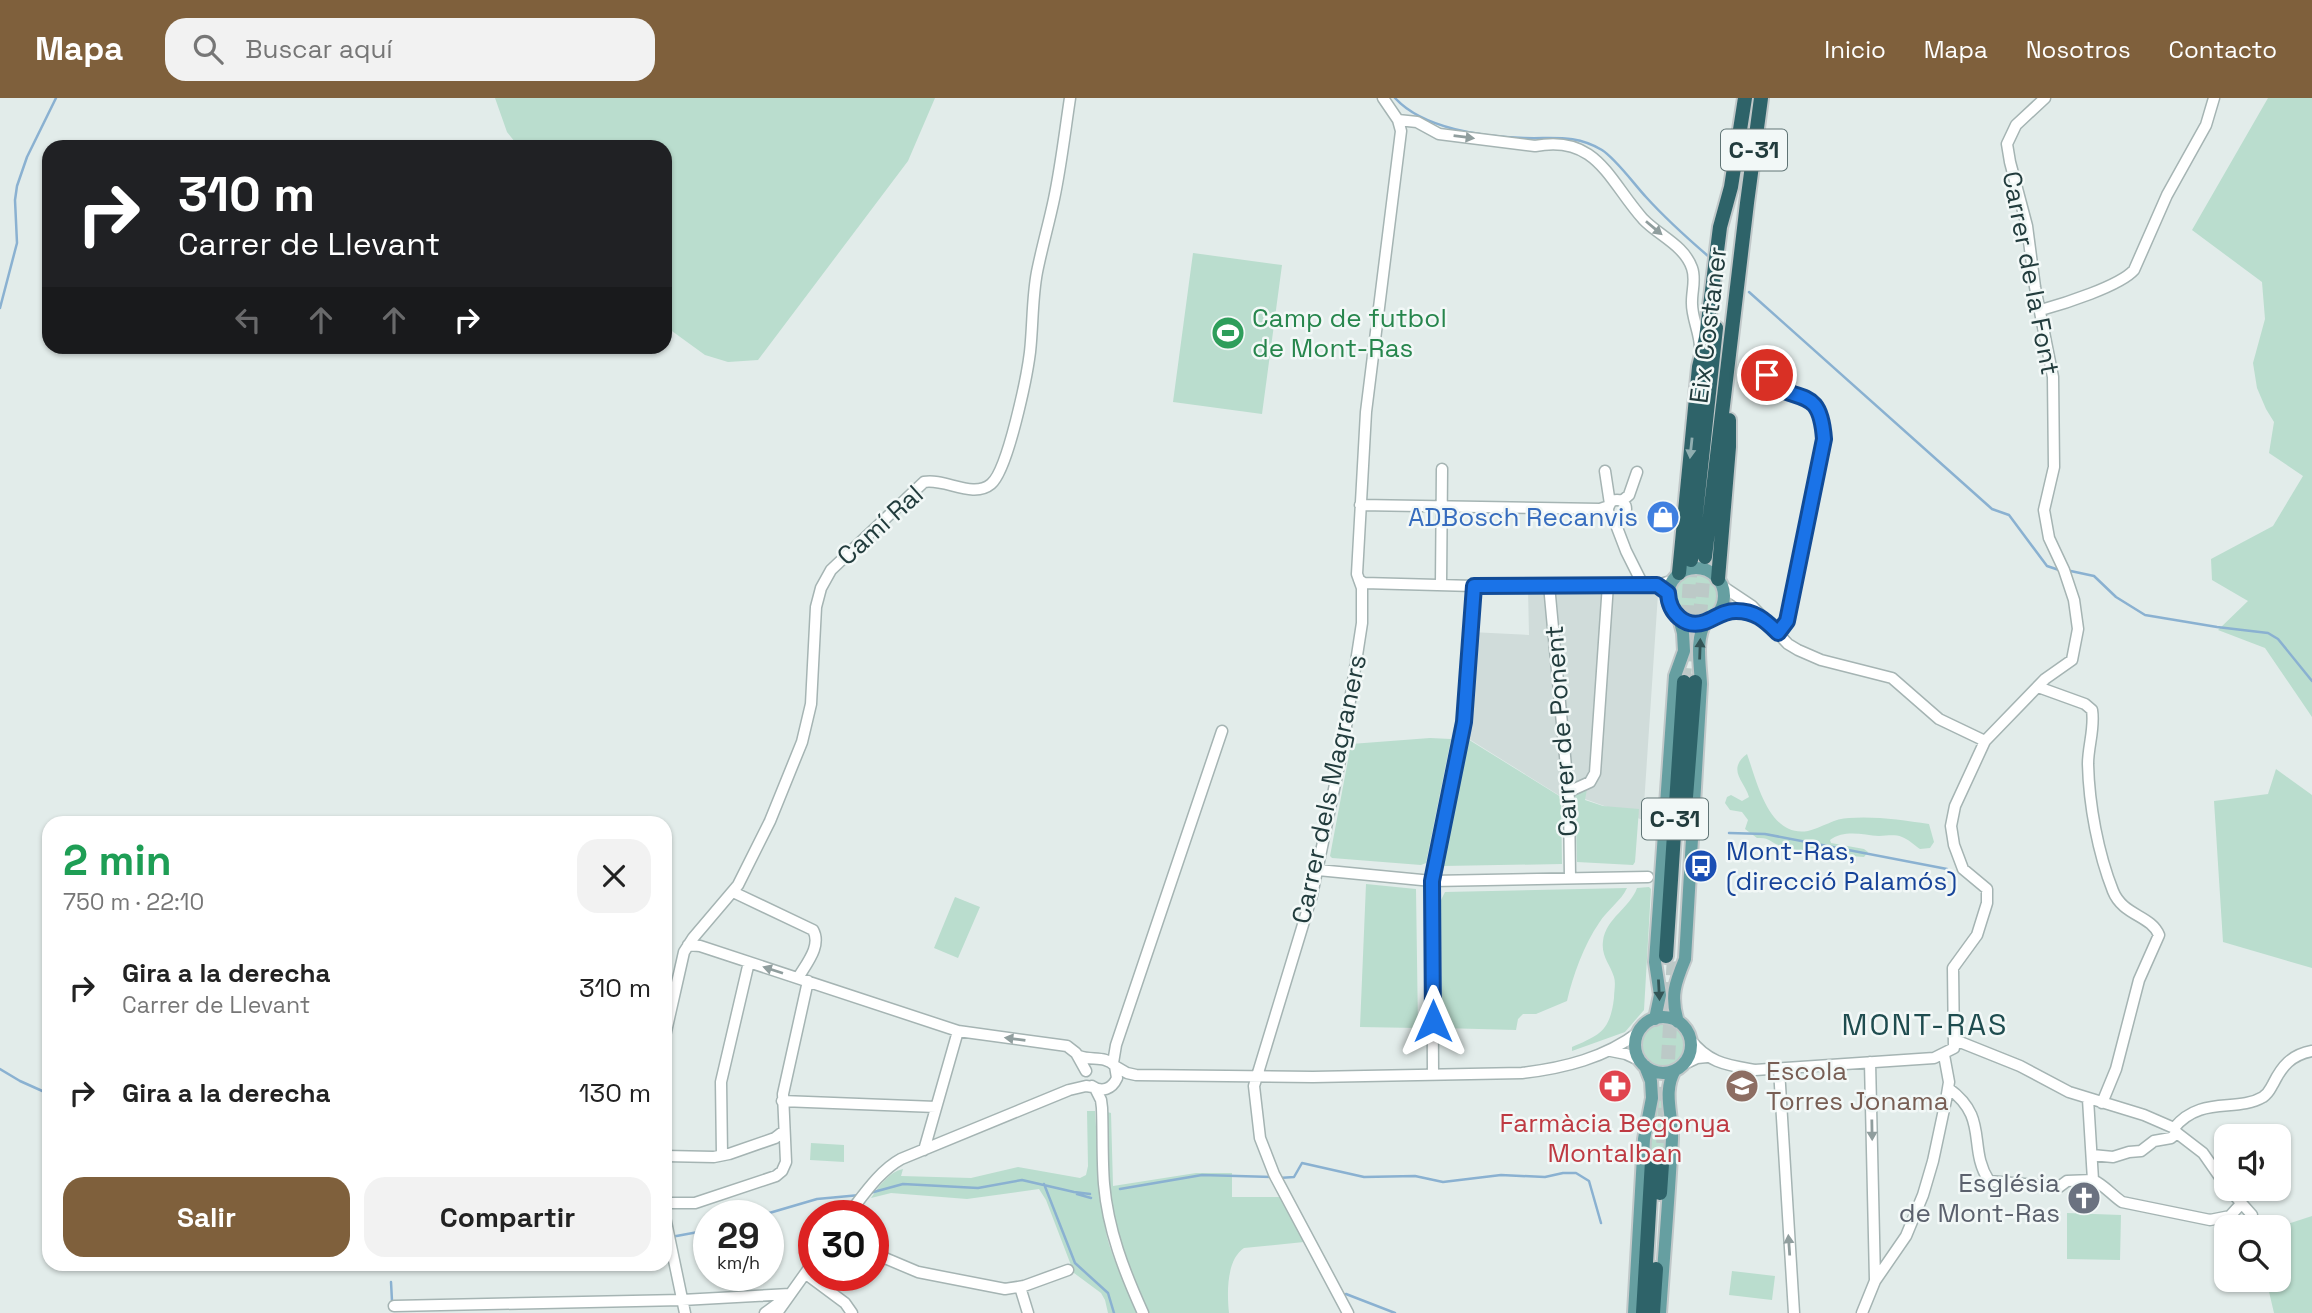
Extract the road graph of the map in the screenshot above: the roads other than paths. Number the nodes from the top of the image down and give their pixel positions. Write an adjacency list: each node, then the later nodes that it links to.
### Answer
1 (1070, 98): 41 (street, Camí Ral)
2 (1383, 98): 7 (street)
3 (1745, 98): 8 (highway, C-31)
4 (1761, 98): 9 (highway, Eix Costaner / C-31)
5 (2045, 98): 10 (street, Carrer de la Font)
6 (2214, 98): 10 (street)
7 (1398, 120): 11 (street, one-way to 11); 16 (street, Carrer dels Magraners)
8 (1731, 187): 9 (highway, Eix Costaner / C-31); 11 (highway)
9 (1746, 203): 21 (highway)
10 (2041, 310): 33 (street, Carrer de la Font)
11 (1699, 367): 22 (highway, one-way to 22)
12 (1774, 387): 31 (street)
13 (1442, 469): 17 (street)
14 (1605, 471): 18 (street)
15 (1637, 472): 18 (street)
16 (1360, 505): 17 (street); 20 (street, Carrer dels Magraners)
17 (1441, 506): 18 (street); 25 (street)
18 (1611, 506): 19 (street); 19 (street)
19 (1619, 533): 24 (street)
20 (1359, 580): 25 (street); 37 (street, Carrer dels Magraners)
21 (1720, 582): 22 (main road); 28 (street); 30 (main road)
22 (1673, 583): 24 (street); 29 (main road)
23 (1608, 584): 24 (street); 26 (street); 36 (street)
24 (1643, 584)
25 (1441, 585): 27 (street)
26 (1549, 585): 27 (street); 36 (street, Carrer de Ponent)
27 (1474, 586): 40 (street)
28 (1760, 615): 30 (street); 31 (street)
29 (1679, 618): 30 (main road); 47 (main road, one-way to 47)
30 (1711, 618): 48 (main road, one-way to 30)
31 (1778, 633): 35 (street)
32 (1689, 682): 43 (highway, C-31)
33 (2038, 687): 35 (street, Carrer de la Font); 75 (street)
34 (1222, 731): 53 (street)
35 (1985, 741): 52 (street, Carrer de la Font)
36 (1568, 792): 39 (street, Carrer de Ponent)
37 (1318, 870): 40 (street); 68 (street, Carrer dels Magraners)
38 (1648, 877): 39 (street)
39 (1570, 878): 40 (street)
40 (1432, 881): 66 (street)
41 (736, 888): 42 (street); 45 (street)
42 (688, 945): 44 (street); 46 (street)
43 (1670, 956)
44 (750, 962): 45 (street, one-way to 44); 81 (street)
45 (803, 979): 49 (street); 74 (street)
46 (672, 1005)
47 (1655, 1019): 48 (main road); 50 (main road)
48 (1678, 1022): 51 (main road)
49 (958, 1031): 57 (street, one-way to 49); 76 (street)
50 (1639, 1032): 54 (street); 61 (main road)
51 (1690, 1039): 58 (street); 63 (main road)
52 (1955, 1040): 56 (street); 73 (street)
53 (1116, 1045): 59 (street); 62 (street)
54 (1610, 1051): 61 (street); 66 (street)
55 (2312, 1051): 79 (street)
56 (1944, 1055): 60 (street); 71 (street)
57 (1079, 1056): 59 (street); 65 (street)
58 (1707, 1057): 63 (street); 64 (street)
59 (1097, 1059): 62 (street); 65 (street)
60 (1870, 1062): 64 (street); 92 (street, one-way to 92)
61 (1643, 1063): 63 (main road); 110 (main road)
62 (1114, 1065): 67 (street); 69 (street)
63 (1678, 1068): 113 (main road)
64 (1779, 1069): 114 (street, one-way to 64)
65 (1086, 1074): 70 (street); 72 (street)
66 (1433, 1074): 68 (street)
67 (1136, 1075): 68 (street); 69 (street)
68 (1258, 1077): 109 (street, Carrer dels Magraners)
69 (1114, 1084): 70 (street); 77 (street)
70 (1094, 1088): 72 (street); 77 (street)
71 (1948, 1088): 85 (street); 94 (street)
72 (1069, 1090): 80 (street)
73 (2088, 1099): 75 (street); 82 (street)
74 (782, 1101): 76 (street); 78 (street)
75 (2102, 1103): 79 (street)
76 (936, 1107): 80 (street)
77 (1102, 1108): 108 (street)
78 (784, 1131): 81 (street); 88 (street)
79 (2176, 1131): 82 (street); 84 (street)
80 (924, 1150): 86 (street)
81 (722, 1155): 83 (street)
82 (2092, 1155): 85 (street)
83 (672, 1156)
84 (2214, 1169)
85 (2093, 1180): 89 (street)
86 (860, 1200)
87 (2239, 1201): 89 (street)
88 (672, 1203)
89 (2241, 1204): 90 (street)
90 (2252, 1215)
91 (672, 1252): 101 (street)
92 (1874, 1255): 94 (street); 96 (street)
93 (889, 1260): 98 (street)
94 (1888, 1263): 96 (street)
95 (1068, 1270): 98 (street)
96 (1875, 1281): 115 (street)
97 (798, 1284): 100 (street)
98 (1020, 1287): 107 (street)
99 (829, 1291): 106 (street)
100 (790, 1294): 101 (street); 104 (street); 105 (street)
101 (682, 1300): 102 (street); 103 (street)
102 (394, 1306)
103 (685, 1313)
104 (765, 1313)
105 (777, 1313)
106 (852, 1313)
107 (1028, 1313)
108 (1143, 1313)
109 (1348, 1313)
110 (1634, 1313)
111 (1643, 1313): 112 (highway)
112 (1653, 1313)
113 (1660, 1313)
114 (1794, 1313)
115 (1862, 1313)

